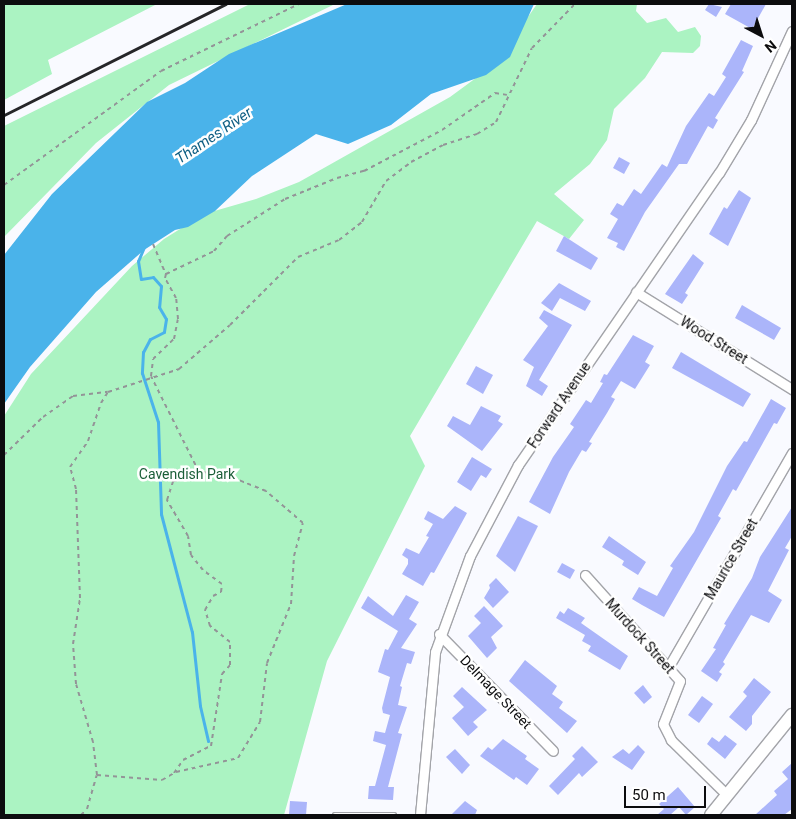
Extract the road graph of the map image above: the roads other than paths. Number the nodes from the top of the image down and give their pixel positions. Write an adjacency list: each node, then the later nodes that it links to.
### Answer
1 (792, 31): 2 (street, Forward Avenue)
2 (636, 292): 3 (street, Wood Street); 6 (street, Forward Avenue)
3 (792, 389)
4 (792, 453): 7 (street, Maurice Street)
5 (585, 575): 7 (street, Murdock Street)
6 (439, 634): 9 (street, Delmage Street); 14 (street, Forward Avenue)
7 (669, 666): 10 (street, Murdock Street)
8 (792, 715): 10 (main road)
9 (553, 751)
10 (727, 795): 15 (main road)
11 (336, 815): 12 (lane)
12 (356, 815): 13 (lane)
13 (394, 815)
14 (420, 815)
15 (711, 815)

